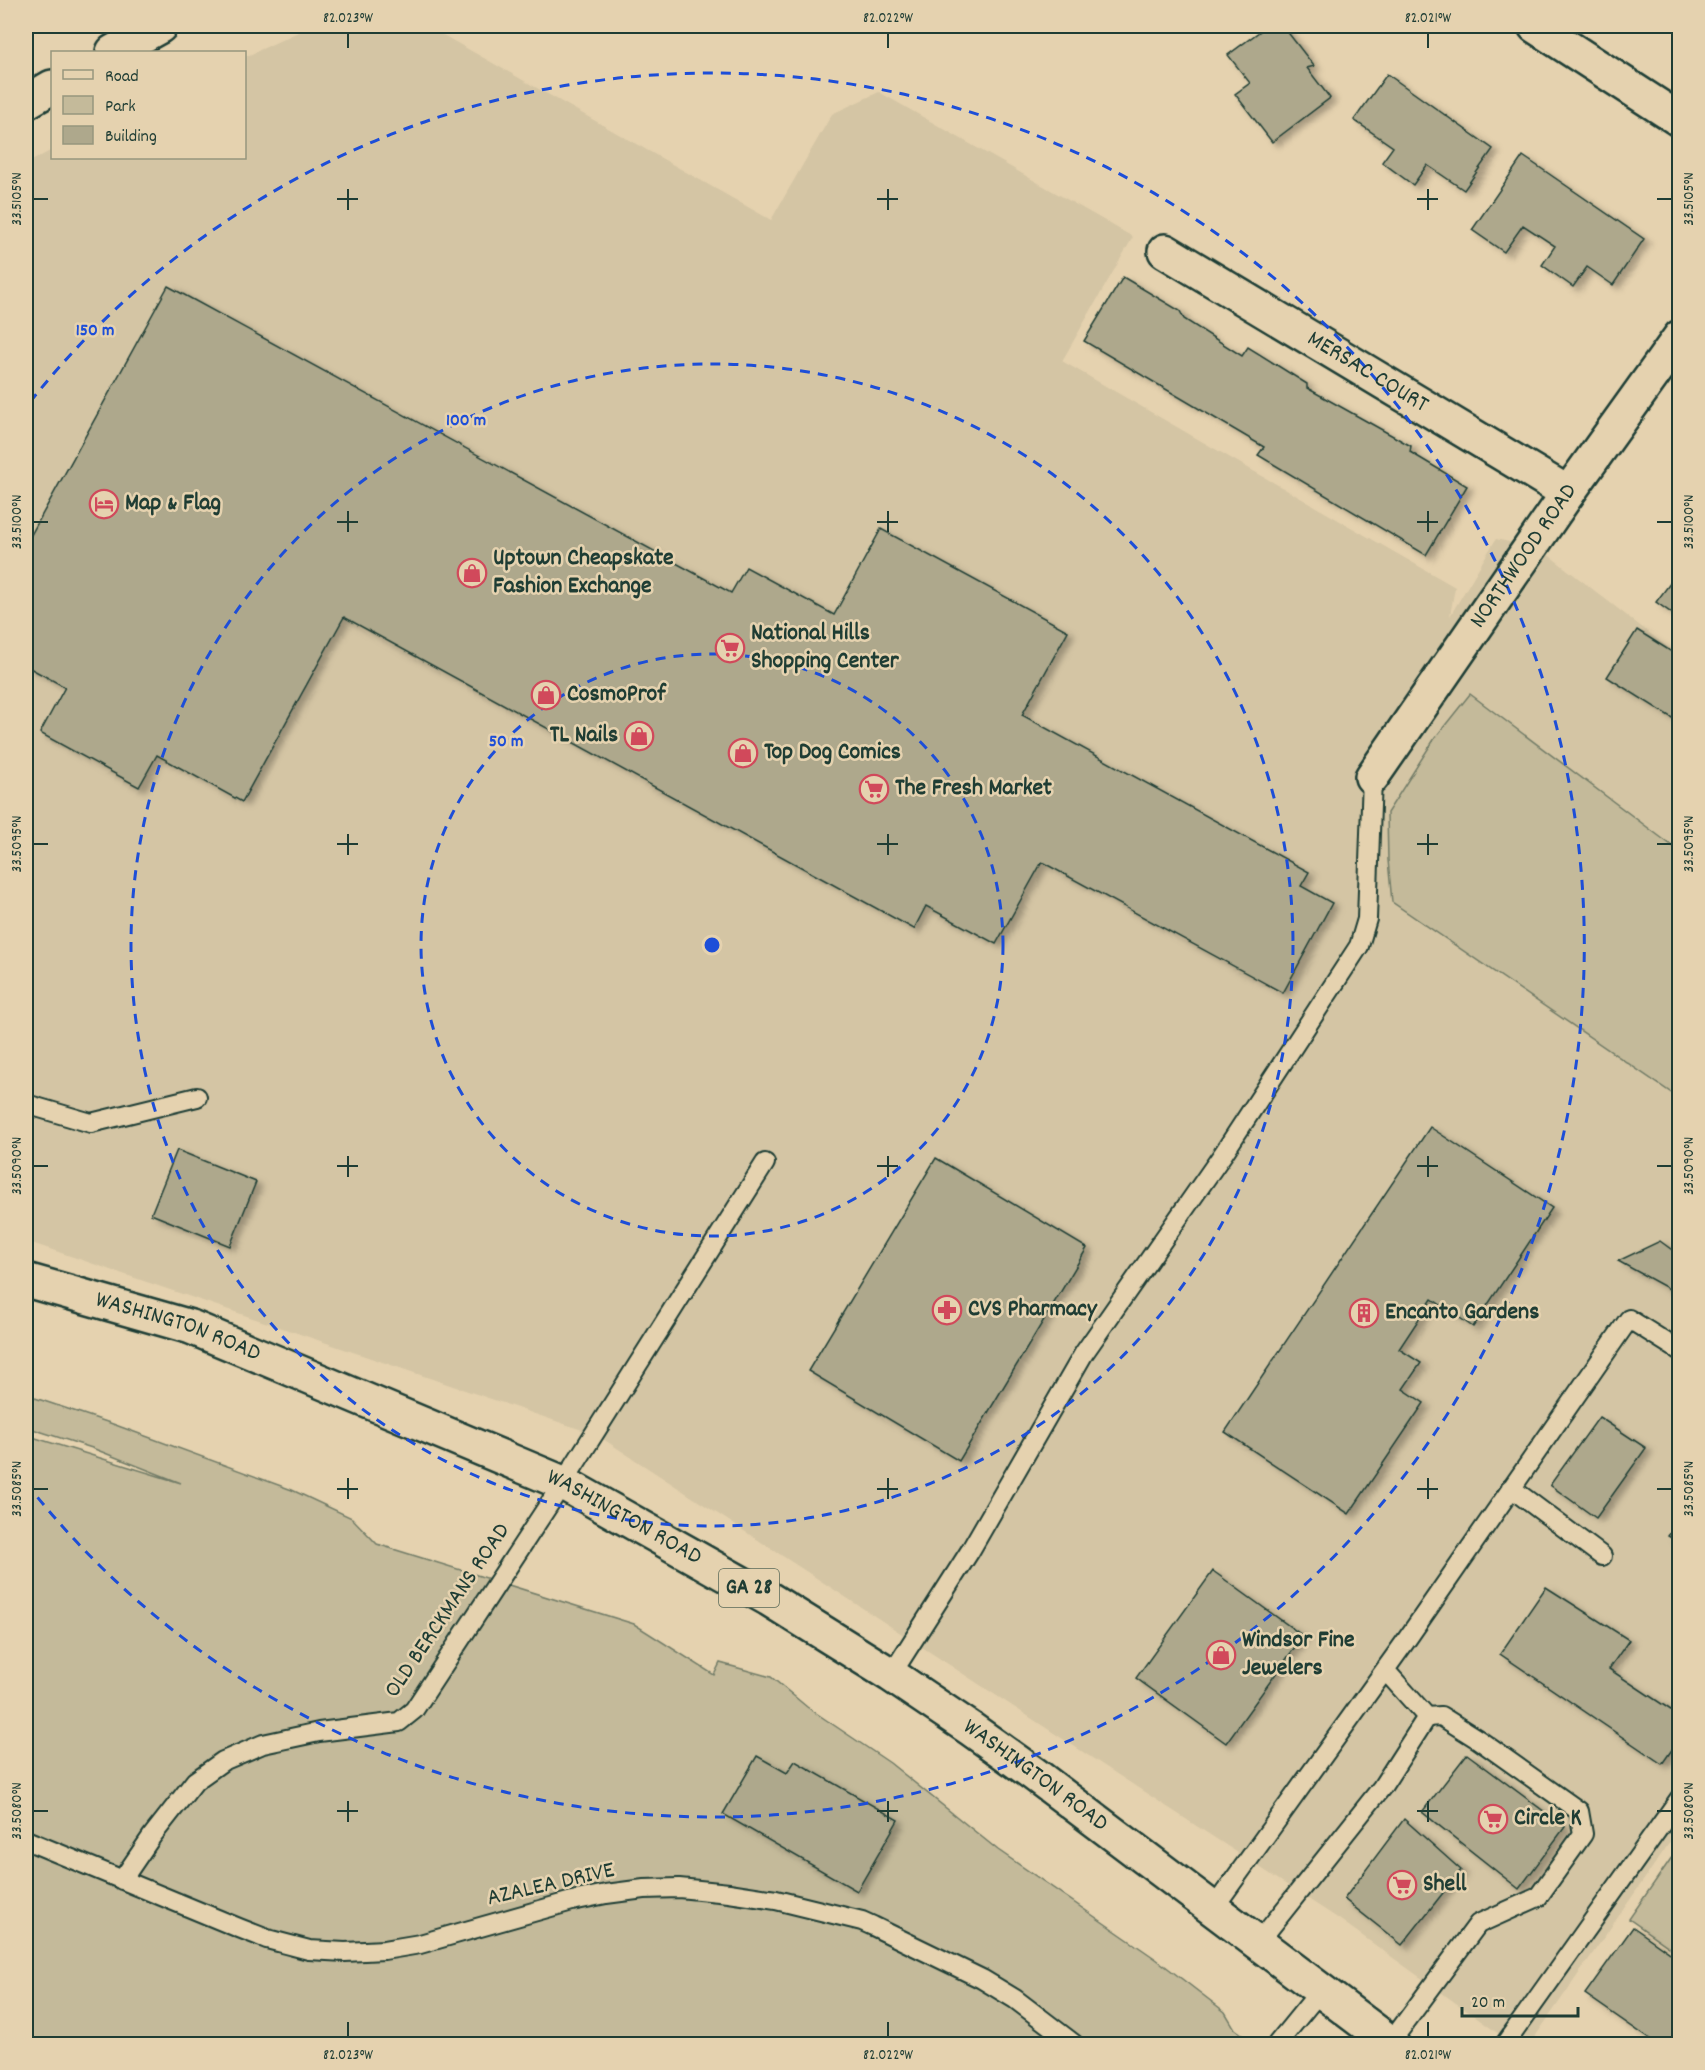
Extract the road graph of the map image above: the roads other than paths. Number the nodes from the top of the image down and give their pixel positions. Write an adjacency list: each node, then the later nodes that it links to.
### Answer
1 (160, 26): 3 (main road)
2 (1535, 26): 6 (main road)
3 (115, 51)
4 (51, 88): 5 (main road)
5 (26, 102)
6 (1680, 120)
7 (1166, 251): 9 (main road, MERSAC COURT)
8 (1680, 337): 9 (main road, NORTHWOOD ROAD)
9 (1568, 494): 10 (main road, NORTHWOOD ROAD)
10 (1372, 777): 20 (lane)
11 (197, 1097): 12 (lane)
12 (26, 1104)
13 (765, 1163): 16 (lane, OLD BERCKMANS ROAD)
14 (26, 1280): 16 (main road, WASHINGTON ROAD / GA 28)
15 (1680, 1351): 17 (lane)
16 (563, 1483): 20 (main road, WASHINGTON ROAD / GA 28); 24 (lane, OLD BERCKMANS ROAD)
17 (1511, 1488): 18 (lane); 19 (lane)
18 (1602, 1556)
19 (1385, 1670): 21 (lane); 25 (lane)
20 (891, 1675): 25 (main road, WASHINGTON ROAD / GA 28)
21 (1427, 1717): 26 (lane); 30 (lane)
22 (1680, 1798): 31 (lane)
23 (26, 1840): 24 (lane, AZALEA DRIVE)
24 (122, 1880): 28 (lane, AZALEA DRIVE)
25 (1213, 1909): 26 (main road, WASHINGTON ROAD / GA 28)
26 (1258, 1943): 27 (main road, WASHINGTON ROAD / GA 28)
27 (1321, 1990): 29 (lane); 30 (main road, WASHINGTON ROAD / GA 28)
28 (1074, 2044)
29 (1277, 2044)
30 (1391, 2044)
31 (1505, 2044)

